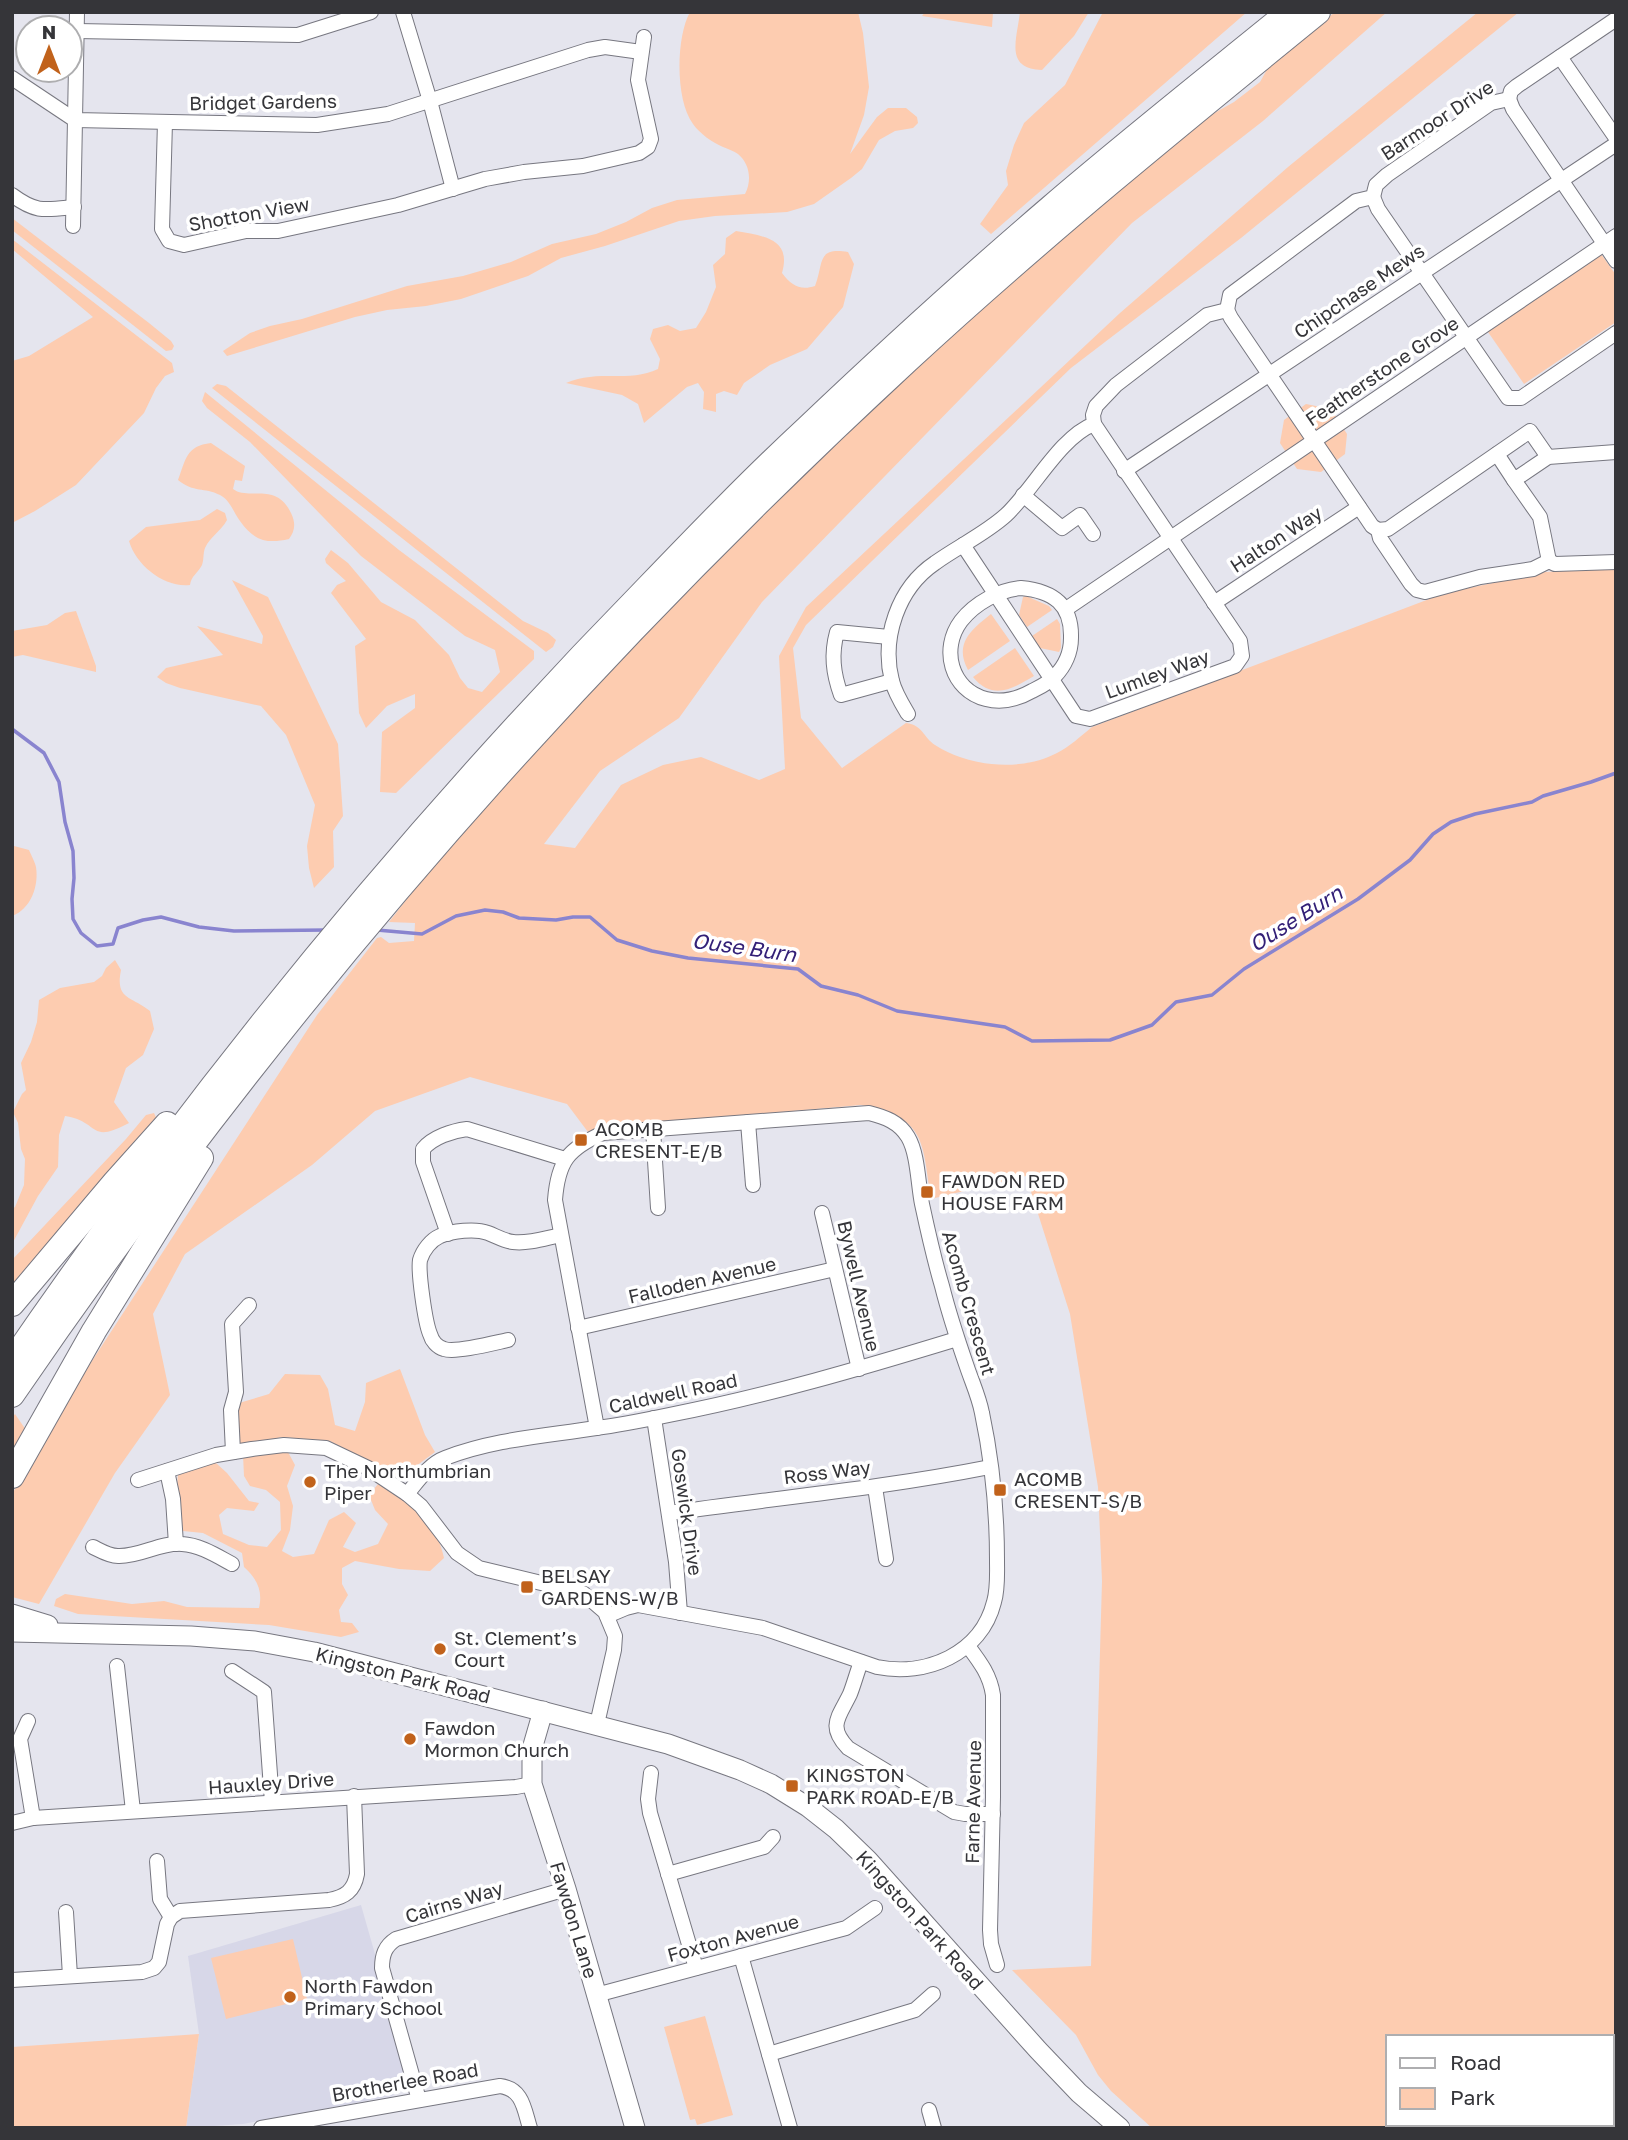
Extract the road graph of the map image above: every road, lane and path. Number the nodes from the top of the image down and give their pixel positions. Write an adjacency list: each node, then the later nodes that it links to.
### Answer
1 (371, 12): 6 (street)
2 (402, 12): 11 (street)
3 (1289, 12): 51 (highway)
4 (1318, 12): 51 (highway)
5 (1616, 19): 7 (street, Barmoor Drive)
6 (84, 31)
7 (1560, 58): 10 (street, Barmoor Drive); 14 (street)
8 (12, 78): 12 (street)
9 (76, 84): 12 (street)
10 (1508, 99): 16 (street); 19 (street, Barmoor Drive)
11 (430, 101): 13 (street, Bridget Gardens); 17 (street); 17 (street, Bridget Gardens)
12 (75, 120): 13 (street, Bridget Gardens); 20 (street)
13 (165, 122): 17 (street, Shotton View)
14 (1616, 138)
15 (1616, 144): 16 (street, Chipchase Mews)
16 (1561, 180): 22 (street); 24 (street, Chipchase Mews)
17 (453, 189)
18 (12, 195): 20 (street)
19 (1373, 197): 24 (street); 25 (street, Barmoor Drive)
20 (74, 207): 21 (street)
21 (73, 226)
22 (1610, 240): 23 (street); 27 (street, Featherstone Grove)
23 (1616, 261)
24 (1422, 273): 27 (street); 28 (street, Chipchase Mews)
25 (1227, 310): 28 (street); 29 (street)
26 (1616, 333): 27 (street)
27 (1466, 338): 30 (street, Featherstone Grove)
28 (1269, 374): 30 (street); 34 (street, Chipchase Mews)
29 (1094, 424): 34 (street); 36 (street)
30 (1314, 440): 37 (street); 40 (street, Featherstone Grove)
31 (1616, 452): 33 (street)
32 (1497, 454): 33 (street); 35 (street); 38 (street)
33 (1548, 457): 35 (street)
34 (1124, 471): 40 (street)
35 (1514, 480): 42 (street)
36 (1023, 495): 39 (street); 41 (street)
37 (1359, 507): 38 (street); 45 (street, Halton Way)
38 (1378, 530): 42 (street)
39 (1093, 534)
40 (1170, 538): 45 (street); 46 (street, Featherstone Grove)
41 (963, 545): 44 (street); 47 (street)
42 (1549, 561): 43 (street)
43 (1616, 562)
44 (995, 594): 46 (street); 48 (street); 48 (street)
45 (1214, 603): 48 (street, Lumley Way)
46 (1066, 609): 48 (street)
47 (889, 637): 49 (street); 49 (street)
48 (1052, 679)
49 (892, 681): 50 (street)
50 (908, 714)
51 (353, 928): 52 (highway)
52 (261, 1041): 62 (highway); 69 (highway); 71 (highway); 77 (highway)
53 (748, 1122): 54 (street, Acomb Crescent); 56 (street); 66 (street, Acomb Crescent)
54 (653, 1129): 55 (street, Acomb Crescent); 57 (street)
55 (565, 1159): 59 (street); 60 (street)
56 (753, 1185)
57 (658, 1208)
58 (822, 1213): 61 (street, Bywell Avenue)
59 (448, 1234): 60 (street); 68 (street)
60 (561, 1236): 65 (street)
61 (835, 1269): 65 (street, Falloden Avenue); 70 (street, Bywell Avenue)
62 (12, 1304)
63 (249, 1306): 74 (street)
64 (486, 1328): 68 (street)
65 (578, 1328): 73 (street)
66 (957, 1339): 70 (street, Caldwell Road); 75 (street, Acomb Crescent)
67 (508, 1340): 68 (street)
68 (489, 1343)
69 (12, 1361)
70 (859, 1369): 72 (street, Caldwell Road)
71 (12, 1395)
72 (654, 1418): 73 (street, Caldwell Road); 81 (street, Goswick Drive)
73 (597, 1428): 80 (street, Caldwell Road)
74 (233, 1452): 76 (street); 80 (street)
75 (990, 1467): 79 (street, Ross Way); 91 (street, Acomb Crescent)
76 (167, 1471): 78 (street); 82 (street)
77 (12, 1476)
78 (138, 1480)
79 (875, 1486): 81 (street, Ross Way); 84 (street)
80 (407, 1494): 88 (street)
81 (668, 1513): 86 (street, Goswick Drive)
82 (176, 1544): 83 (street); 85 (street)
83 (93, 1547)
84 (886, 1559)
85 (214, 1573)
86 (680, 1613): 88 (street, Acomb Crescent); 92 (street, Acomb Crescent)
87 (12, 1614): 90 (street, Kingston Park Road)
88 (607, 1616): 97 (street)
89 (12, 1632): 90 (street, Kingston Park Road)
90 (76, 1632): 95 (street, Kingston Park Road)
91 (968, 1646): 92 (street, Acomb Crescent); 103 (street, Farne Avenue)
92 (861, 1662): 103 (street)
93 (117, 1666): 102 (street)
94 (232, 1671): 101 (street)
95 (543, 1711): 97 (street, Kingston Park Road); 99 (street, Fawdon Lane)
96 (28, 1721): 104 (street)
97 (597, 1724): 128 (street, Kingston Park Road)
98 (651, 1773): 108 (street)
99 (532, 1784): 100 (street, Hauxley Drive); 109 (street, Fawdon Lane)
100 (354, 1797): 101 (street, Hauxley Drive); 112 (street)
101 (272, 1802): 102 (street, Hauxley Drive)
102 (133, 1811): 104 (street, Hauxley Drive)
103 (993, 1814): 114 (street, Farne Avenue)
104 (33, 1818): 105 (street, Hauxley Drive)
105 (12, 1823)
106 (773, 1837): 108 (street)
107 (157, 1861): 112 (street)
108 (668, 1874): 115 (street)
109 (566, 1889): 119 (street, Fawdon Lane); 121 (street, Cairns Way)
110 (874, 1908): 113 (street, Foxton Avenue)
111 (66, 1912): 116 (street)
112 (171, 1917): 116 (street)
113 (741, 1956): 115 (street, Foxton Avenue); 120 (street)
114 (997, 1965)
115 (696, 1968): 119 (street, Foxton Avenue)
116 (70, 1976): 117 (street)
117 (12, 1980)
118 (933, 1994): 120 (street)
119 (596, 1995): 125 (street, Fawdon Lane)
120 (769, 2054): 126 (street)
121 (419, 2099): 123 (street, Brotherlee Road); 124 (street, Brotherlee Road)
122 (929, 2110): 127 (street)
123 (261, 2128)
124 (530, 2128)
125 (635, 2128)
126 (790, 2128)
127 (934, 2128)
128 (1121, 2128)

